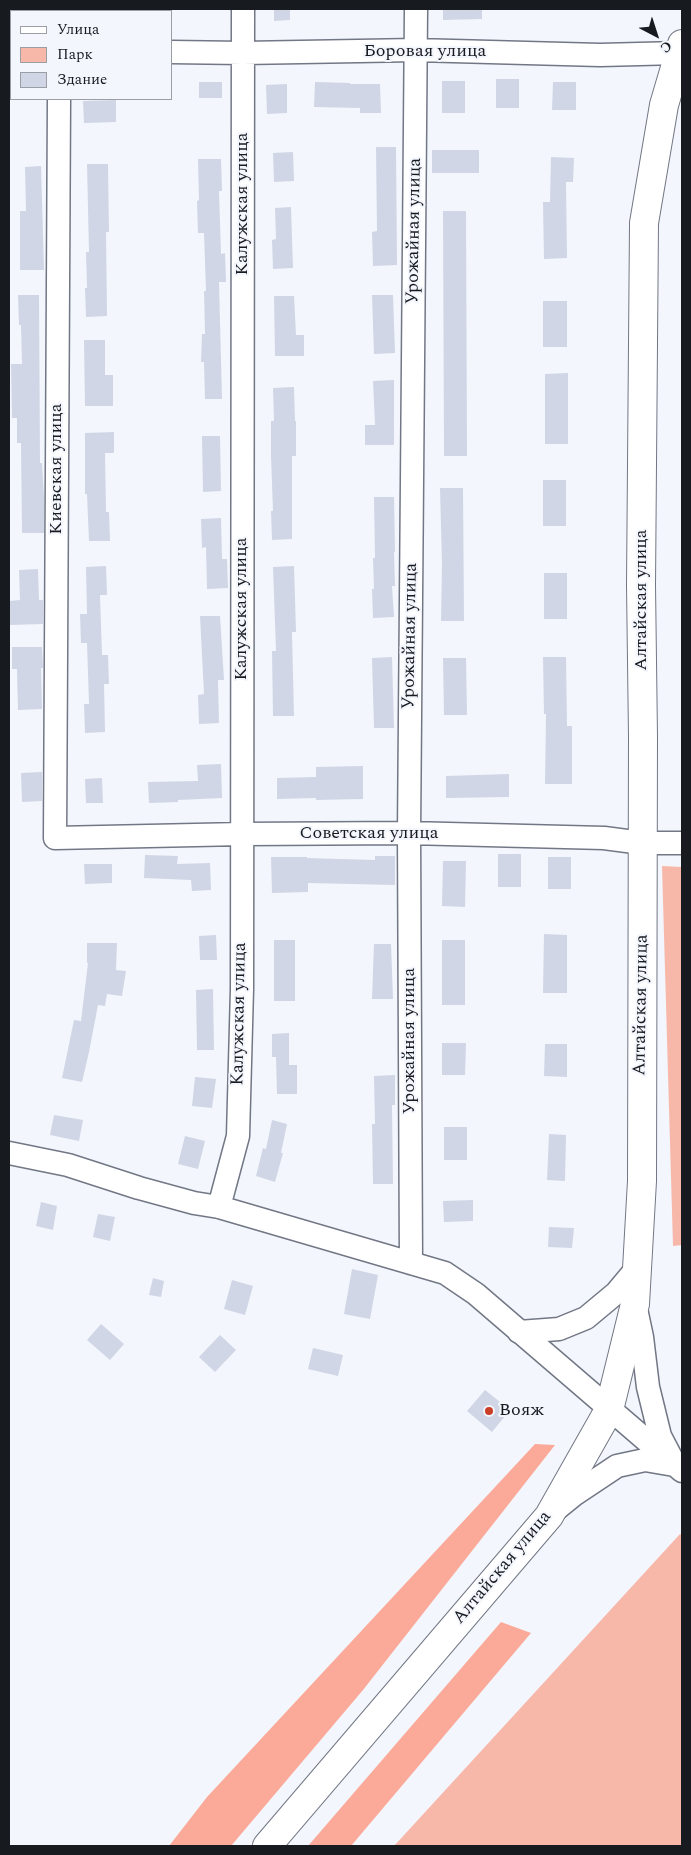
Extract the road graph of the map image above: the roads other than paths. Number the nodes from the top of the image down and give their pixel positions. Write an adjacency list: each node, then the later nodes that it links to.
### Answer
1 (243, 9): 6 (street, Калужская улица)
2 (416, 9): 4 (street, Урожайная улица)
3 (681, 49): 4 (street, Боровая улица); 11 (main road, Алтайская улица)
4 (416, 50): 6 (street, Боровая улица); 8 (street, Урожайная улица)
5 (172, 52): 6 (street, Боровая улица)
6 (243, 53): 9 (street, Калужская улица)
7 (59, 100): 10 (street, Киевская улица)
8 (409, 833): 9 (street, Советская улица); 11 (street, Советская улица); 15 (street, Урожайная улица)
9 (242, 834): 10 (street, Советская улица); 14 (street, Калужская улица)
10 (55, 838)
11 (642, 843): 12 (street, Советская улица); 16 (main road, Алтайская улица)
12 (682, 843)
13 (9, 1153): 14 (street)
14 (219, 1207): 15 (street)
15 (411, 1263): 18 (street)
16 (637, 1268): 17 (main road, Алтайская улица); 18 (street)
17 (635, 1304): 19 (main road, Алтайская улица); 20 (street)
18 (519, 1332): 19 (street)
19 (609, 1410): 20 (street); 21 (main road, Алтайская улица)
20 (679, 1468): 21 (street)
21 (548, 1516): 22 (main road, Алтайская улица)
22 (267, 1846)

